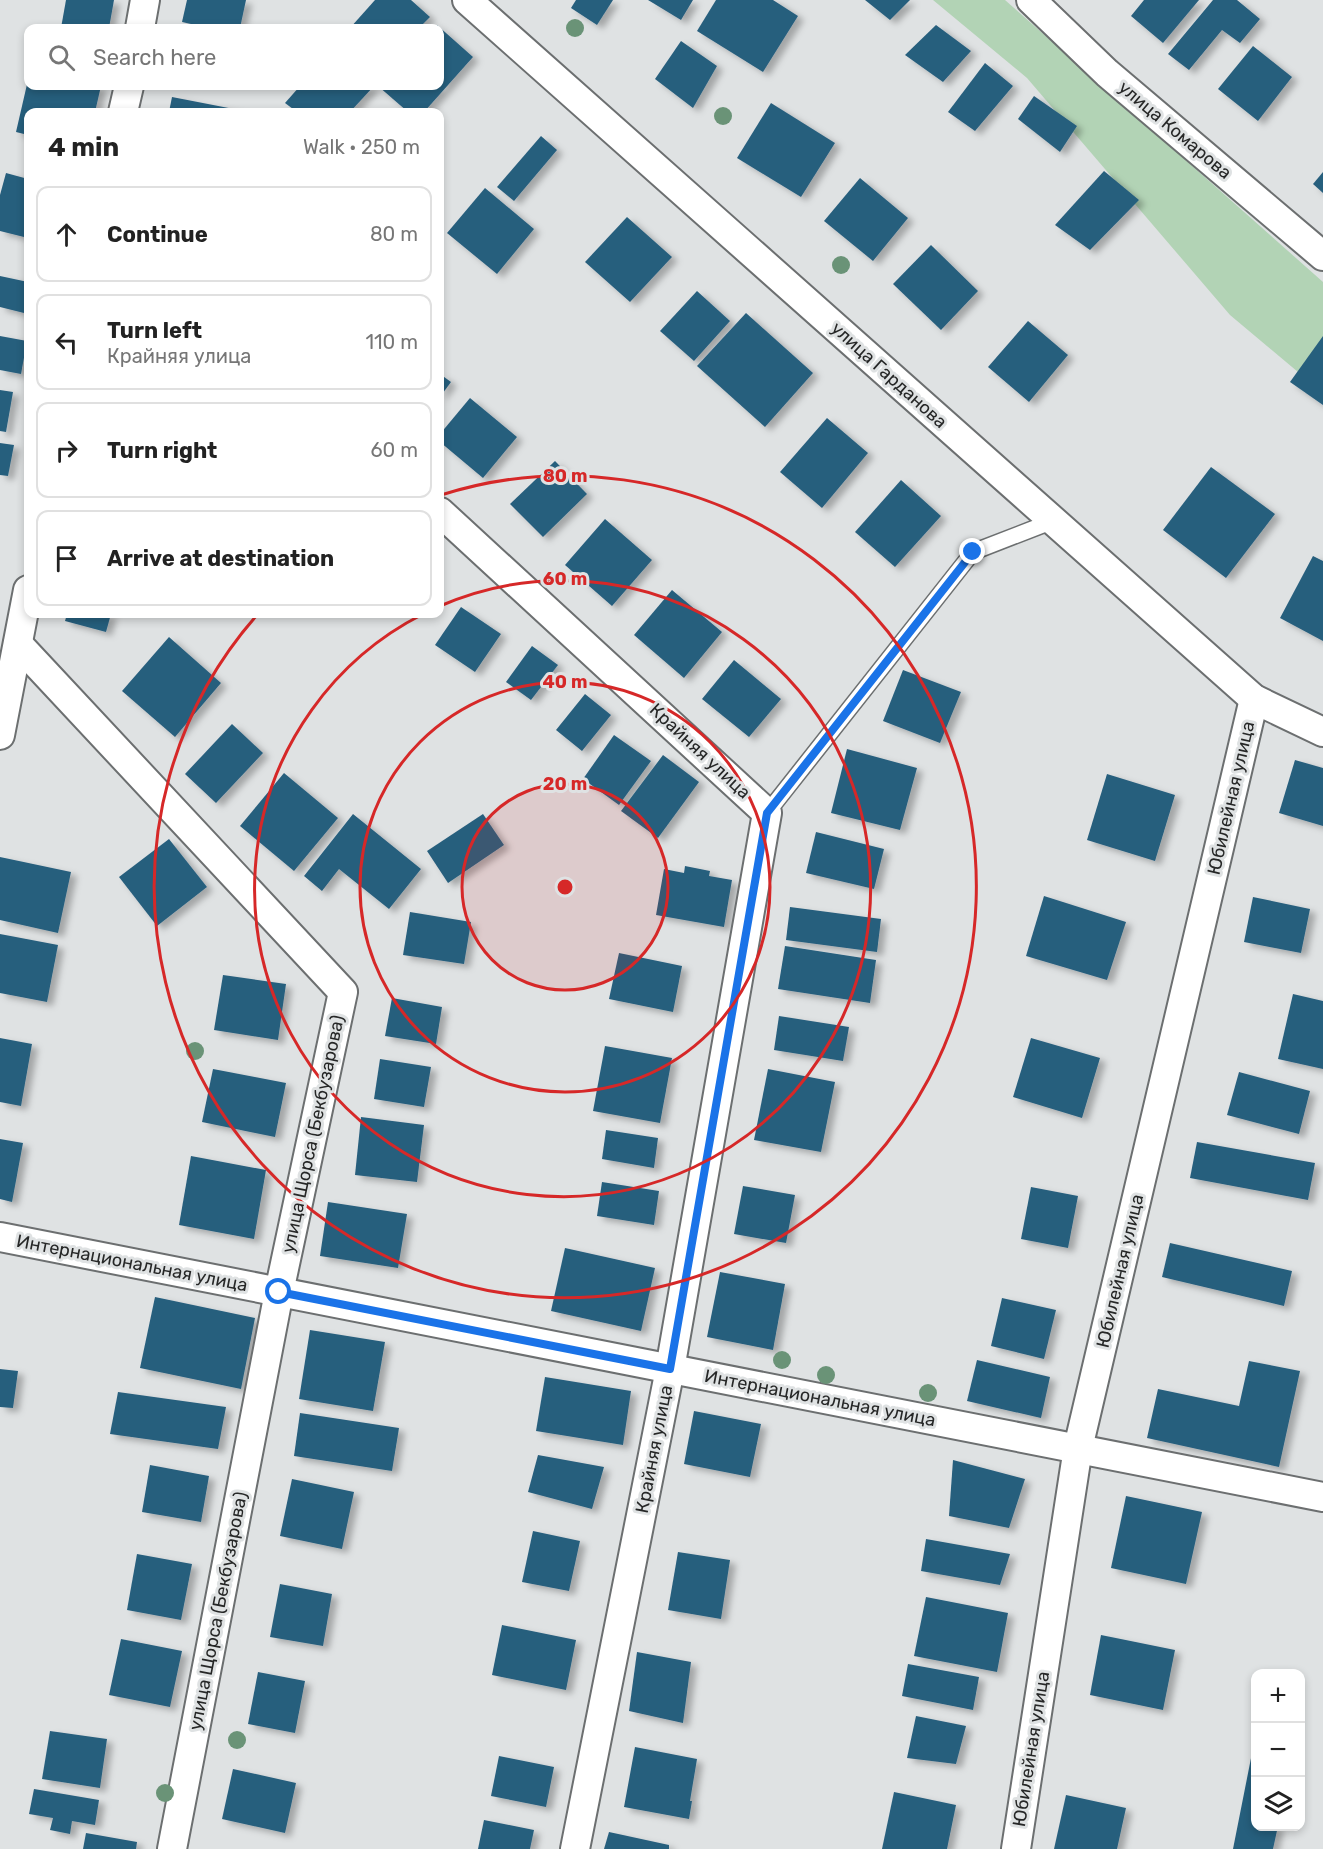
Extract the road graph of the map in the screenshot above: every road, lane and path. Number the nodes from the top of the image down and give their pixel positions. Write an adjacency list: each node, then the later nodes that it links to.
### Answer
1 (145, 0): 4 (street)
2 (467, 0): 9 (street, улица Гарданова)
3 (1031, 0): 7 (street, улица Комарова)
4 (141, 24)
5 (128, 90): 6 (street)
6 (124, 108)
7 (1323, 256)
8 (444, 516): 15 (street, Крайняя улица)
9 (1053, 521): 12 (street, улица Гарданова); 15 (lane)
10 (24, 612): 11 (street)
11 (18, 644): 14 (street); 17 (street, улица Щорса (Бекбузарова))
12 (1254, 699): 13 (street, улица Гарданова); 19 (street, Юбилейная улица)
13 (1323, 732)
14 (0, 735)
15 (767, 813): 18 (street, Крайняя улица)
16 (0, 1237): 17 (street, Интернациональная улица)
17 (279, 1292): 18 (street, Интернациональная улица); 21 (street, улица Щорса (Бекбузарова))
18 (670, 1369): 19 (street, Интернациональная улица); 22 (street, Крайняя улица)
19 (1078, 1448): 20 (street, Интернациональная улица); 23 (street, Юбилейная улица)
20 (1323, 1497)
21 (172, 1849)
22 (575, 1849)
23 (1016, 1849)

